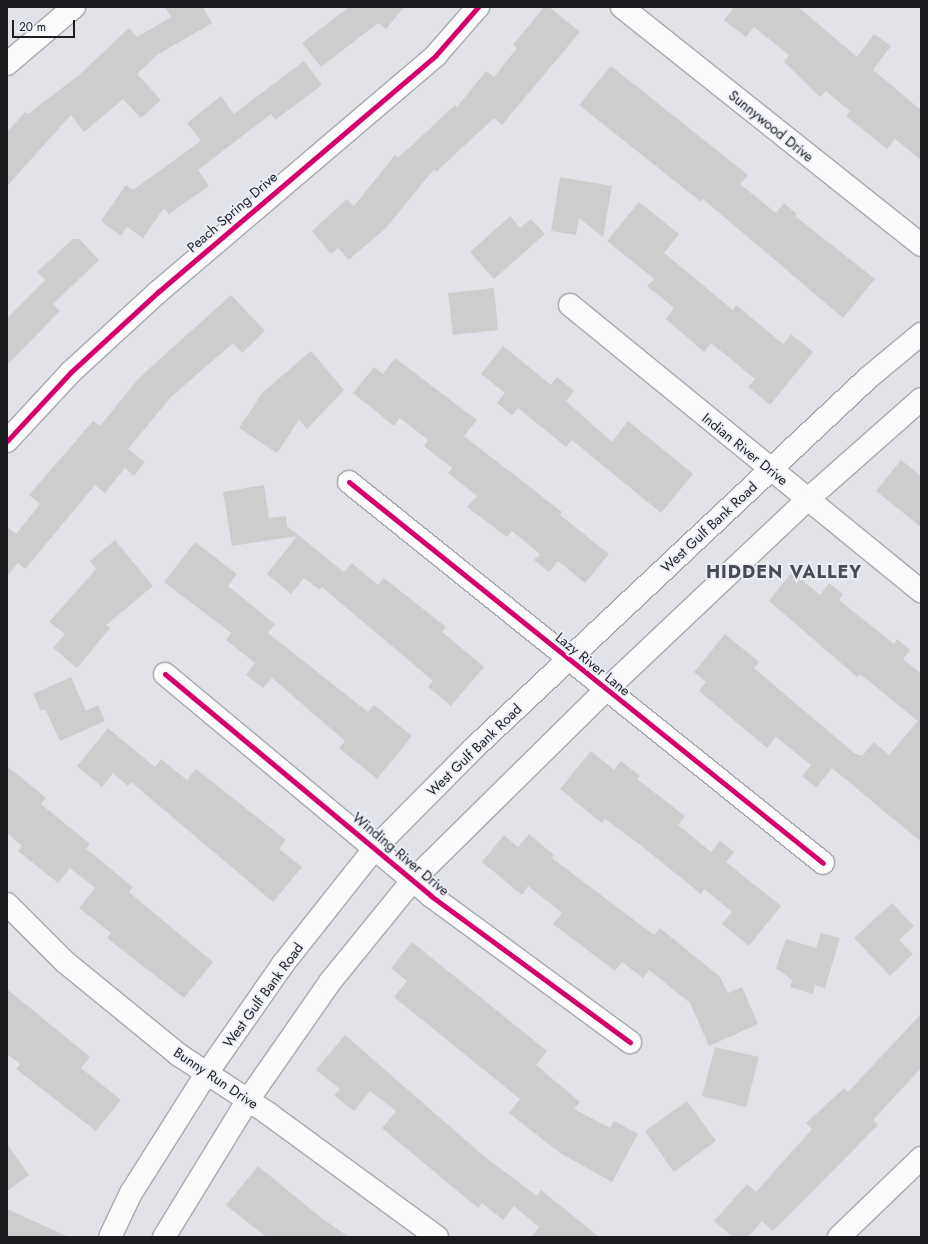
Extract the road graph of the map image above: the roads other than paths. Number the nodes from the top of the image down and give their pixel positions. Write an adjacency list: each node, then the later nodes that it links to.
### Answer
1 (74, 7): 4 (street)
2 (478, 7): 9 (street, Peach Spring Drive)
3 (622, 7): 5 (street, Sunnywood Drive)
4 (7, 64)
5 (921, 245)
6 (570, 305): 10 (street, Indian River Drive)
7 (921, 334): 10 (street, West Gulf Bank Road)
8 (921, 399): 12 (street)
9 (7, 440)
10 (770, 470): 12 (street, Indian River Drive); 14 (street, West Gulf Bank Road)
11 (349, 482): 14 (street, Lazy River Lane)
12 (807, 500): 13 (street, Indian River Drive); 16 (street)
13 (921, 591)
14 (569, 660): 16 (street, Lazy River Lane); 17 (street, West Gulf Bank Road)
15 (165, 674): 17 (street, Winding River Drive)
16 (606, 690): 18 (street, Lazy River Lane); 19 (street)
17 (375, 848): 19 (street, Winding River Drive); 22 (street, West Gulf Bank Road)
18 (823, 863)
19 (413, 880): 21 (street, Winding River Drive); 23 (street)
20 (7, 904): 22 (street, Bunny Run Drive)
21 (630, 1042)
22 (207, 1073): 23 (street, Bunny Run Drive); 25 (street, West Gulf Bank Road)
23 (248, 1100): 26 (street); 27 (street, Bunny Run Drive)
24 (921, 1158): 28 (street)
25 (110, 1237)
26 (164, 1237)
27 (436, 1237)
28 (839, 1237)

